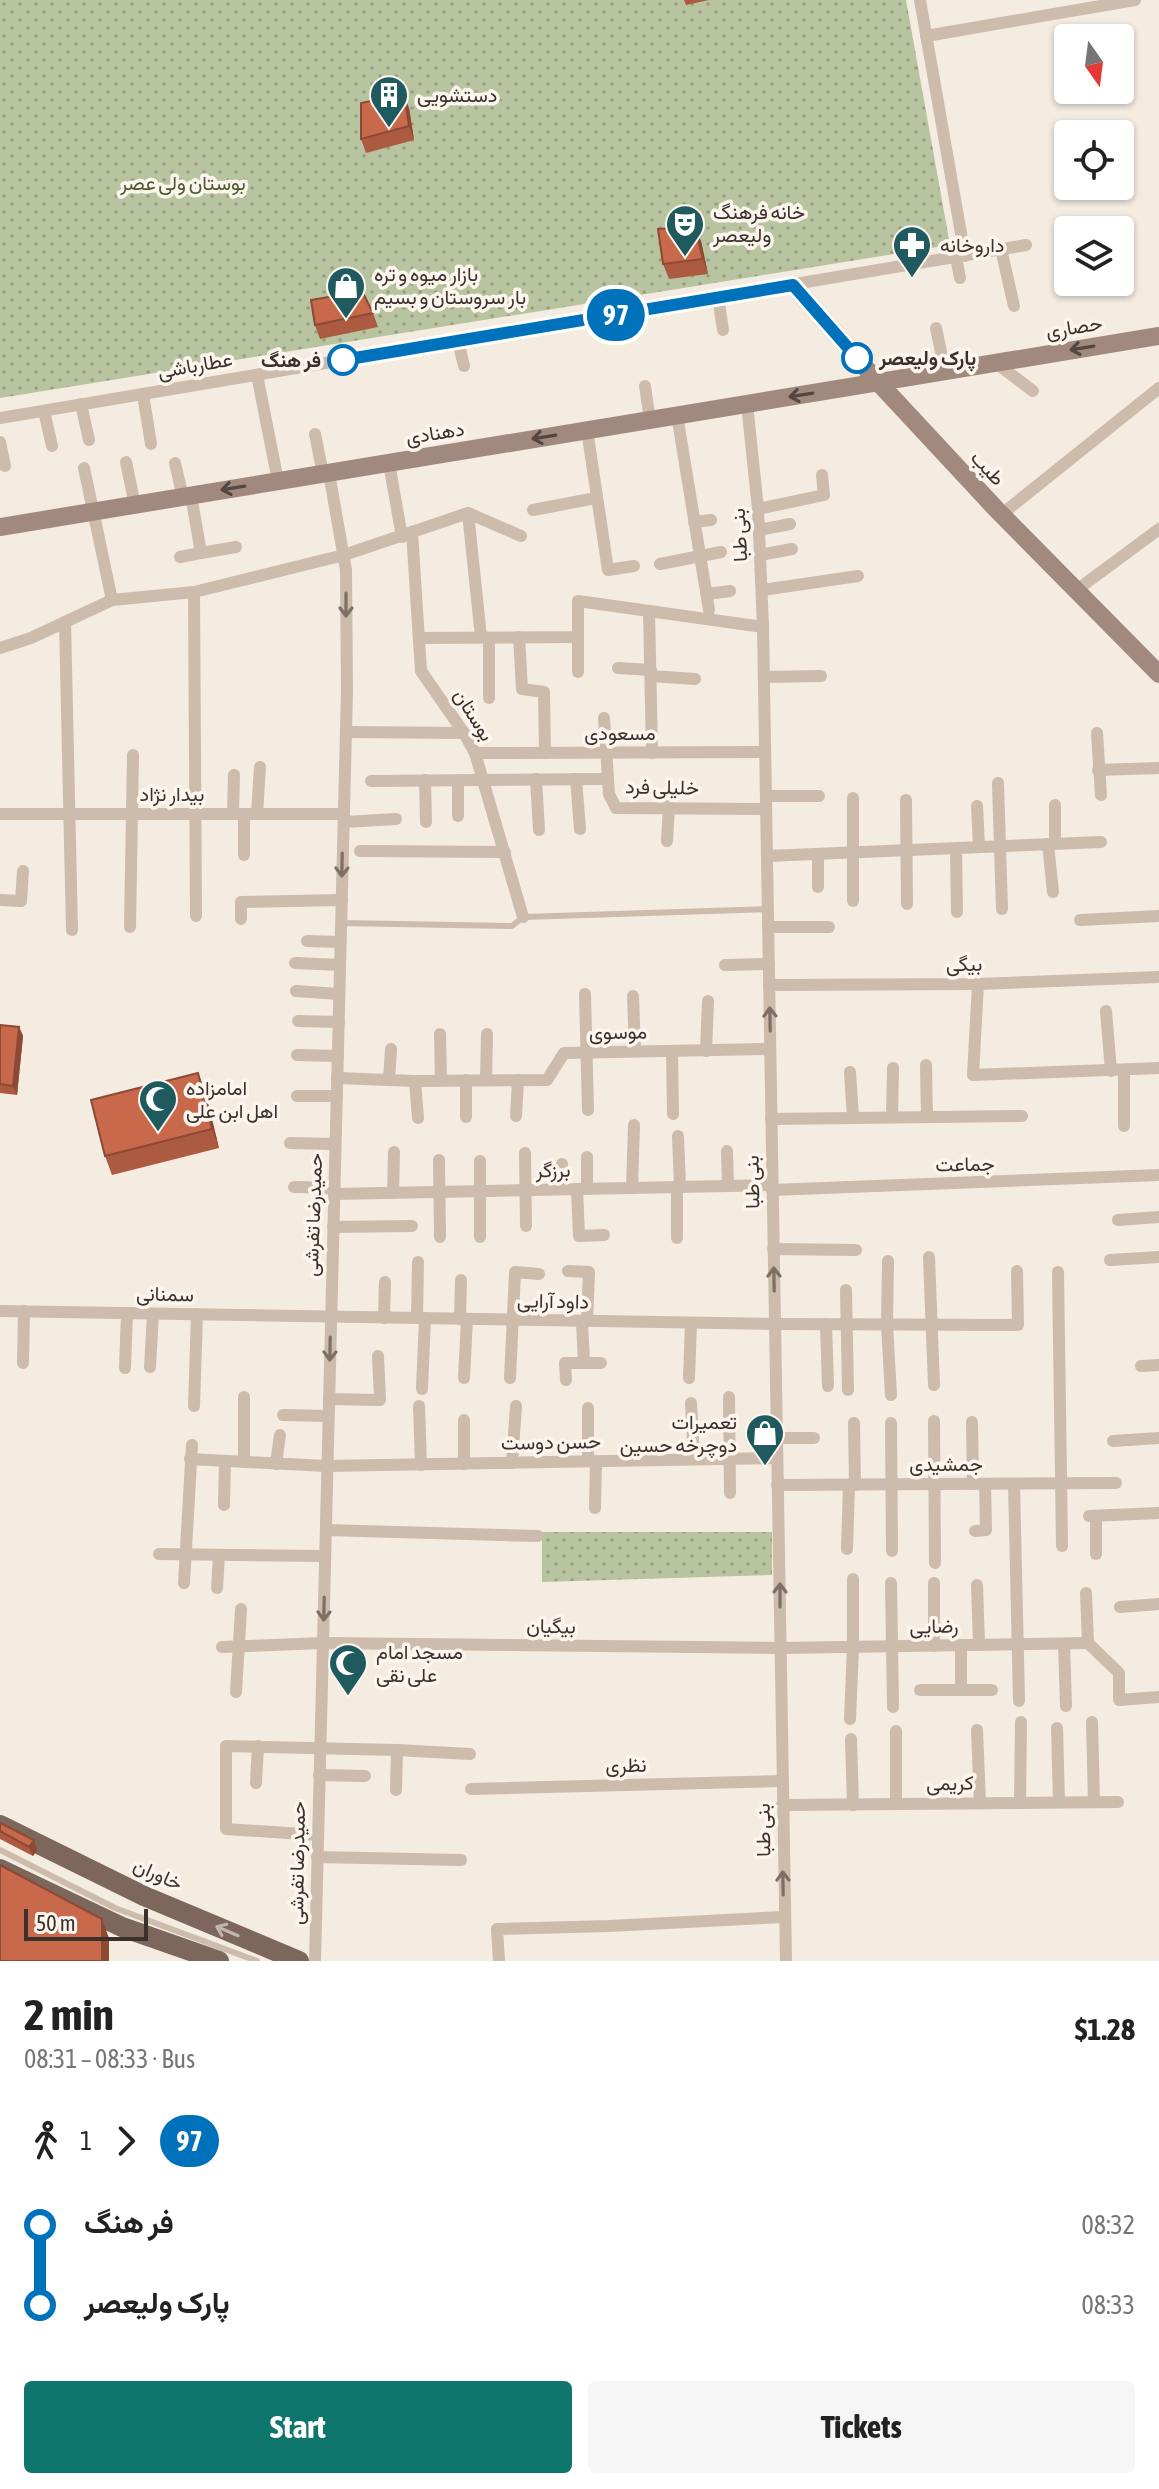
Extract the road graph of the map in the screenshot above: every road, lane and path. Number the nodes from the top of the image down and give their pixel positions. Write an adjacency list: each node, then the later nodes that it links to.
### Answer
1 (920, 0): 3 (street)
2 (1135, 0): 3 (street)
3 (926, 36): 6 (street)
4 (1026, 245): 5 (street, عطارباشی)
5 (1001, 249): 6 (street, عطارباشی); 10 (street)
6 (960, 257): 7 (street); 8 (street, عطارباشی)
7 (960, 278)
8 (793, 285): 9 (street, عطارباشی); 19 (main road, طیب)
9 (718, 297): 12 (street); 14 (street, عطارباشی)
10 (1014, 306)
11 (936, 328): 17 (street)
12 (723, 330)
13 (1159, 336): 15 (main road, حصاری, one-way to 15)
14 (458, 341): 16 (street); 18 (street, عطارباشی)
15 (996, 363): 17 (main road, حصاری); 22 (street)
16 (464, 366)
17 (945, 371): 19 (main road, حصاری)
18 (257, 375): 23 (street, عطارباشی); 43 (street)
19 (878, 382): 25 (main road, دهنادی, one-way to 25); 51 (main road, طیب)
20 (645, 386): 29 (street)
21 (1159, 388): 51 (street)
22 (1033, 391)
23 (143, 394): 24 (street, عطارباشی); 34 (street)
24 (81, 404): 26 (street, عطارباشی); 32 (street)
25 (747, 404): 27 (main road, دهنادی); 47 (street, بنی طبا)
26 (44, 411): 28 (street, عطارباشی); 35 (street)
27 (677, 415): 29 (main road, دهنادی); 53 (street)
28 (0, 418)
29 (650, 420): 30 (main road, دهنادی)
30 (587, 430): 38 (main road, دهنادی, one-way to 38); 45 (street)
31 (315, 434): 41 (street, حمیدرضا تفرشی)
32 (89, 440)
33 (0, 442): 39 (street)
34 (151, 444)
35 (52, 446)
36 (126, 462): 46 (street)
37 (175, 463): 44 (street)
38 (389, 463): 41 (main road, دهنادی); 58 (street, بوستان)
39 (5, 466)
40 (84, 468): 49 (street)
41 (326, 473): 43 (main road, دهنادی); 64 (street, حمیدرضا تفرشی)
42 (822, 475): 47 (street)
43 (278, 481): 44 (main road, دهنادی, one-way to 44)
44 (187, 496): 46 (main road, دهنادی); 63 (street)
45 (596, 498): 48 (street); 69 (street)
46 (135, 505): 49 (main road, دهنادی)
47 (758, 509): 57 (street, بنی طبا)
48 (533, 510)
49 (94, 511): 55 (main road, دهنادی); 76 (street)
50 (468, 513): 58 (street); 59 (street); 84 (street)
51 (1002, 514): 71 (main road, طیب)
52 (711, 520): 53 (street)
53 (694, 522): 66 (street)
54 (790, 524): 57 (street)
55 (0, 525)
56 (1159, 529): 71 (street)
57 (759, 530): 65 (street, بنی طبا)
58 (407, 535): 64 (street); 83 (street, بوستان)
59 (521, 536)
60 (236, 547): 63 (street)
61 (792, 549): 65 (street)
62 (721, 552): 66 (street)
63 (201, 553): 67 (street)
64 (344, 555): 74 (street); 95 (street, حمیدرضا تفرشی, one-way to 95)
65 (760, 555): 72 (street, بنی طبا)
66 (700, 556): 68 (street); 75 (street)
67 (180, 557)
68 (660, 564)
69 (634, 566)
70 (858, 576): 72 (street)
71 (1078, 589): 89 (main road, طیب)
72 (762, 590): 80 (street, بنی طبا)
73 (730, 591): 75 (street)
74 (194, 592): 76 (street); 127 (street)
75 (707, 594): 77 (street)
76 (112, 600): 79 (street)
77 (709, 610)
78 (649, 611): 80 (street); 82 (street); 88 (street)
79 (60, 624): 85 (street); 125 (street)
80 (763, 627): 91 (street, بنی طبا)
81 (519, 637): 82 (street); 84 (street); 100 (street)
82 (578, 637): 87 (street)
83 (419, 638): 84 (street); 96 (street, بوستان)
84 (485, 638): 93 (street)
85 (0, 648)
86 (618, 668): 88 (street)
87 (578, 672)
88 (651, 673): 92 (street); 102 (street)
89 (1159, 674)
90 (821, 676): 91 (street)
91 (764, 677): 98 (street, بنی طبا)
92 (695, 679)
93 (489, 698)
94 (604, 718): 101 (street)
95 (346, 732): 96 (street); 130 (street, حمیدرضا تفرشی)
96 (464, 733): 99 (street, بوستان)
97 (1097, 733): 106 (street)
98 (765, 752): 102 (street, مسعودی); 120 (street, بنی طبا)
99 (475, 753): 100 (street, مسعودی); 113 (street, بوستان)
100 (545, 753): 101 (street, مسعودی)
101 (607, 753): 102 (street, مسعودی); 110 (street)
102 (652, 753)
103 (133, 755): 126 (street)
104 (260, 767): 128 (street)
105 (1159, 768): 106 (street)
106 (1098, 770): 116 (street)
107 (234, 775): 128 (street)
108 (536, 779): 109 (street, خلیلی فرد); 113 (street, خلیلی فرد); 134 (street)
109 (576, 779): 110 (street, خلیلی فرد); 133 (street)
110 (608, 779): 122 (street, خلیلی فرد)
111 (425, 780): 112 (street, خلیلی فرد); 114 (street, خلیلی فرد); 132 (street)
112 (458, 780): 113 (street, خلیلی فرد); 129 (street)
113 (484, 780): 142 (street, بوستان)
114 (371, 781)
115 (998, 783): 139 (street)
116 (1101, 795)
117 (819, 796): 120 (street, خلیلی فرد)
118 (853, 798): 145 (street)
119 (906, 800): 143 (street)
120 (766, 802): 122 (street, خلیلی فرد); 147 (street, بنی طبا)
121 (1055, 805): 137 (street)
122 (669, 806): 135 (street)
123 (977, 806): 138 (street)
124 (0, 814): 125 (street, بیدار نژاد)
125 (69, 814): 126 (street, بیدار نژاد); 167 (street)
126 (133, 814): 127 (street, بیدار نژاد); 164 (street)
127 (195, 814): 128 (street, بیدار نژاد); 158 (street)
128 (245, 814): 130 (street, بیدار نژاد); 146 (street)
129 (458, 816)
130 (344, 818): 131 (street, بیدار نژاد); 152 (street, حمیدرضا تفرشی, one-way to 152)
131 (396, 819)
132 (426, 822)
133 (580, 829)
134 (539, 830)
135 (667, 841)
136 (1101, 842): 137 (street)
137 (1052, 844): 139 (street); 150 (street)
138 (979, 846): 139 (street); 140 (street)
139 (1000, 846): 156 (street)
140 (956, 850): 143 (street); 157 (street)
141 (360, 851): 142 (street)
142 (505, 852): 160 (street, بوستان)
143 (906, 852): 145 (street); 154 (street)
144 (818, 854): 145 (street); 147 (street); 149 (street)
145 (854, 854): 153 (street)
146 (244, 855)
147 (767, 856): 155 (street, بنی طبا)
148 (23, 871): 151 (street)
149 (818, 887)
150 (1053, 892)
151 (0, 900)
152 (342, 900): 161 (street); 163 (street, حمیدرضا تفرشی)
153 (853, 901)
154 (907, 904)
155 (768, 909): 160 (lane); 165 (street, بنی طبا)
156 (1002, 909)
157 (957, 912)
158 (196, 916)
159 (1159, 916): 162 (street)
160 (523, 917): 163 (lane)
161 (241, 919)
162 (1080, 920)
163 (340, 923): 169 (street, حمیدرضا تفرشی)
164 (130, 927)
165 (768, 927): 166 (street); 171 (street, بنی طبا)
166 (829, 927)
167 (72, 930)
168 (307, 941): 169 (street)
169 (340, 942): 172 (street, حمیدرضا تفرشی)
170 (295, 963): 172 (street)
171 (769, 964): 173 (street); 176 (street, بنی طبا)
172 (340, 965): 178 (street, حمیدرضا تفرشی)
173 (725, 965)
174 (1159, 977): 175 (street, بیگی)
175 (978, 984): 176 (street, بیگی); 198 (street)
176 (769, 985): 188 (street, بنی طبا, one-way to 176)
177 (296, 991): 178 (street)
178 (339, 994): 184 (street, حمیدرضا تفرشی)
179 (585, 994): 192 (street)
180 (633, 996): 189 (street)
181 (708, 1001): 191 (street)
182 (1106, 1011): 198 (street)
183 (298, 1021): 184 (street)
184 (339, 1022): 194 (street, حمیدرضا تفرشی)
185 (440, 1034): 202 (street)
186 (487, 1034): 204 (street)
187 (391, 1049): 201 (street)
188 (770, 1049): 191 (street, موسوی); 218 (street, بنی طبا)
189 (635, 1051): 190 (street, موسوی); 192 (street, موسوی)
190 (672, 1051): 191 (street, موسوی); 210 (street)
191 (706, 1051)
192 (587, 1052): 205 (street, موسوی); 209 (street)
193 (297, 1055): 194 (street)
194 (338, 1056): 200 (street, حمیدرضا تفرشی)
195 (926, 1065): 215 (street)
196 (893, 1068): 214 (street)
197 (1159, 1068): 198 (street)
198 (1117, 1070): 220 (street)
199 (850, 1072): 217 (street)
200 (337, 1078): 201 (street, موسوی); 208 (street, حمیدرضا تفرشی)
201 (389, 1080): 206 (street, موسوی)
202 (441, 1080): 203 (street, موسوی); 206 (street, موسوی)
203 (466, 1080): 204 (street, موسوی); 213 (street)
204 (486, 1080): 205 (street, موسوی)
205 (518, 1080): 211 (street)
206 (415, 1081): 216 (street)
207 (297, 1096): 208 (street)
208 (337, 1096): 223 (street, حمیدرضا تفرشی)
209 (588, 1110)
210 (673, 1114)
211 (516, 1116)
212 (1022, 1116): 215 (street)
213 (466, 1117)
214 (892, 1117): 215 (street); 217 (street)
215 (927, 1117)
216 (418, 1118)
217 (853, 1118): 218 (street)
218 (771, 1119): 236 (street, بنی طبا)
219 (634, 1125): 235 (street)
220 (1124, 1126)
221 (678, 1136): 234 (street)
222 (290, 1143): 223 (street)
223 (335, 1144): 240 (street, حمیدرضا تفرشی)
224 (727, 1151): 232 (street)
225 (394, 1152): 243 (street)
226 (525, 1153): 239 (street)
227 (587, 1157): 238 (street)
228 (439, 1160): 242 (street)
229 (480, 1161): 241 (street)
230 (562, 1164): 237 (street)
231 (1159, 1175): 236 (street, جماعت)
232 (728, 1186): 234 (street, برزگر); 236 (street, برزگر)
233 (294, 1187): 240 (street, برزگر)
234 (678, 1187): 235 (street, برزگر); 252 (street)
235 (632, 1188): 238 (street, برزگر)
236 (772, 1188): 253 (street, بنی طبا)
237 (562, 1189): 238 (street, برزگر); 239 (street, برزگر)
238 (582, 1189): 249 (street)
239 (526, 1190): 241 (street, برزگر); 247 (street)
240 (334, 1191): 243 (street, برزگر); 248 (street, حمیدرضا تفرشی)
241 (479, 1191): 242 (street, برزگر); 251 (street)
242 (440, 1192): 243 (street, برزگر); 250 (street)
243 (393, 1193)
244 (1159, 1217): 245 (street)
245 (1118, 1220)
246 (412, 1226): 248 (street)
247 (526, 1226)
248 (333, 1227): 272 (street, حمیدرضا تفرشی)
249 (604, 1235)
250 (440, 1237)
251 (480, 1237)
252 (677, 1238)
253 (773, 1249): 254 (street); 279 (street, بنی طبا, one-way to 253)
254 (856, 1250)
255 (929, 1257): 283 (street)
256 (1159, 1257): 257 (street)
257 (1110, 1260)
258 (888, 1261): 282 (street)
259 (418, 1262): 274 (street)
260 (568, 1271): 277 (street)
261 (1017, 1271): 283 (street, داود آرایی)
262 (1058, 1272): 336 (street)
263 (539, 1274): 276 (street)
264 (461, 1280): 275 (street)
265 (385, 1282): 273 (street)
266 (846, 1290): 281 (street)
267 (0, 1311): 268 (street, سمنانی)
268 (24, 1311): 269 (street, سمنانی); 285 (street)
269 (127, 1313): 270 (street, سمنانی); 289 (street)
270 (153, 1314): 271 (street, سمنانی); 288 (street)
271 (197, 1314): 272 (street, سمنانی); 303 (street)
272 (330, 1317): 273 (street, داود آرایی); 301 (street, حمیدرضا تفرشی, one-way to 301)
273 (384, 1318): 274 (street, داود آرایی)
274 (421, 1318): 275 (street, داود آرایی); 296 (street)
275 (463, 1319): 276 (street, داود آرایی); 290 (street)
276 (512, 1320): 277 (street, داود آرایی); 291 (street)
277 (585, 1321): 278 (street, داود آرایی); 293 (street)
278 (691, 1323): 279 (street, داود آرایی); 292 (street)
279 (774, 1324): 280 (street, داود آرایی); 315 (street, بنی طبا)
280 (826, 1324): 281 (street, داود آرایی); 295 (street)
281 (848, 1324): 282 (street, داود آرایی); 297 (street)
282 (887, 1325): 283 (street, داود آرایی); 298 (street)
283 (933, 1325): 294 (street)
284 (378, 1356): 301 (street)
285 (23, 1363)
286 (1159, 1365): 287 (street)
287 (1141, 1366)
288 (150, 1367)
289 (125, 1368)
290 (464, 1378)
291 (510, 1378)
292 (689, 1378)
293 (566, 1380)
294 (934, 1385)
295 (828, 1386)
296 (422, 1389)
297 (848, 1390)
298 (891, 1395)
299 (244, 1397): 326 (street)
300 (729, 1397): 323 (street)
301 (329, 1399): 308 (street, حمیدرضا تفرشی)
302 (691, 1403): 322 (street)
303 (194, 1406)
304 (419, 1406): 330 (street)
305 (516, 1406): 327 (street)
306 (588, 1408): 325 (street)
307 (283, 1415): 308 (street)
308 (328, 1416): 331 (street, حمیدرضا تفرشی)
309 (464, 1420): 329 (street)
310 (934, 1421): 333 (street)
311 (972, 1422): 334 (street)
312 (854, 1423): 338 (street)
313 (891, 1423): 339 (street)
314 (280, 1435): 328 (street)
315 (776, 1438): 316 (street); 320 (street, بنی طبا)
316 (814, 1438)
317 (1159, 1438): 318 (street)
318 (1113, 1441)
319 (192, 1445): 321 (street)
320 (777, 1458): 323 (street, حسن دوست); 337 (street, بنی طبا)
321 (190, 1459): 324 (street, حسن دوست); 352 (street)
322 (694, 1459): 323 (street, حسن دوست); 325 (street, حسن دوست)
323 (730, 1459): 340 (street)
324 (225, 1461): 326 (street, حسن دوست); 341 (street)
325 (592, 1461): 327 (street, حسن دوست); 342 (street)
326 (244, 1462): 328 (street, حسن دوست)
327 (512, 1463): 329 (street, حسن دوست)
328 (276, 1464): 331 (street, حسن دوست)
329 (464, 1464): 330 (street, حسن دوست)
330 (421, 1465): 331 (street, حسن دوست)
331 (326, 1466): 344 (street, حمیدرضا تفرشی)
332 (1116, 1483): 336 (street, جمشیدی)
333 (934, 1484): 334 (street, جمشیدی); 339 (street, جمشیدی); 355 (street)
334 (979, 1484): 335 (street, جمشیدی); 345 (street)
335 (1014, 1484): 336 (street, جمشیدی); 368 (street)
336 (1061, 1484): 347 (street)
337 (777, 1485): 338 (street, جمشیدی); 377 (street, بنی طبا, one-way to 337)
338 (852, 1485): 339 (street, جمشیدی); 348 (street)
339 (890, 1485): 349 (street)
340 (730, 1493)
341 (224, 1505)
342 (595, 1508)
343 (1159, 1513): 351 (street)
344 (326, 1530): 346 (street); 354 (street, حمیدرضا تفرشی)
345 (980, 1530)
346 (538, 1536)
347 (1062, 1546)
348 (847, 1549)
349 (892, 1551)
350 (159, 1554): 352 (street)
351 (1096, 1554)
352 (185, 1555): 353 (street); 357 (street)
353 (219, 1555): 354 (street); 361 (street)
354 (325, 1556): 366 (street, حمیدرضا تفرشی, one-way to 366)
355 (935, 1563)
356 (853, 1579): 376 (street)
357 (184, 1583)
358 (891, 1583): 372 (street)
359 (934, 1583): 373 (street)
360 (977, 1585): 371 (street)
361 (217, 1588)
362 (1086, 1593): 367 (street)
363 (1159, 1604): 364 (street)
364 (1120, 1607)
365 (241, 1609): 375 (street)
366 (323, 1643): 375 (street, بیگیان); 377 (street, بیگیان); 394 (street, حمیدرضا تفرشی)
367 (1088, 1643): 369 (street, رضایی); 382 (street)
368 (1018, 1644): 369 (street, رضایی); 371 (street, رضایی); 383 (street)
369 (1064, 1644): 384 (street)
370 (961, 1645): 371 (street, رضایی); 373 (street, رضایی); 379 (street)
371 (979, 1645)
372 (893, 1646): 373 (street, رضایی); 376 (street, رضایی); 385 (street)
373 (934, 1646)
374 (222, 1647): 375 (street, بیگیان)
375 (240, 1647): 381 (street)
376 (853, 1647): 377 (street, رضایی); 386 (street)
377 (780, 1648): 399 (street, بنی طبا)
378 (920, 1690): 379 (street)
379 (961, 1690): 380 (street)
380 (992, 1690)
381 (236, 1692)
382 (1159, 1697)
383 (1019, 1701)
384 (1066, 1706)
385 (893, 1707)
386 (850, 1719)
387 (1021, 1722): 407 (street)
388 (1092, 1722): 404 (street)
389 (1057, 1728): 403 (street)
390 (977, 1730): 406 (street)
391 (896, 1731): 408 (street)
392 (851, 1739): 410 (street)
393 (258, 1746): 394 (street); 400 (street); 412 (street)
394 (320, 1748): 395 (street); 397 (street, حمیدرضا تفرشی)
395 (397, 1750): 396 (street); 402 (street)
396 (470, 1754)
397 (319, 1775): 398 (street); 412 (street, حمیدرضا تفرشی)
398 (365, 1776)
399 (782, 1781): 401 (street, نظری); 409 (street, بنی طبا)
400 (256, 1783)
401 (471, 1789)
402 (396, 1790)
403 (1059, 1802): 404 (street, کریمی); 407 (street, کریمی)
404 (1094, 1802): 405 (street, کریمی)
405 (1118, 1802)
406 (980, 1803): 407 (street, کریمی); 408 (street, کریمی)
407 (1020, 1803)
408 (896, 1804): 410 (street, کریمی)
409 (782, 1805): 410 (street, کریمی); 417 (street, بنی طبا, one-way to 409)
410 (853, 1805)
411 (0, 1825): 420 (main road, خاوران, one-way to 411)
412 (318, 1835): 414 (street, حمیدرضا تفرشی)
413 (0, 1850): 419 (lane)
414 (317, 1857): 415 (street); 421 (street, حمیدرضا تفرشی)
415 (461, 1860)
416 (0, 1869): 418 (main road)
417 (783, 1917): 422 (street); 423 (street, بنی طبا)
418 (219, 1961)
419 (257, 1961)
420 (299, 1961)
421 (315, 1961)
422 (499, 1961)
423 (786, 1961)

